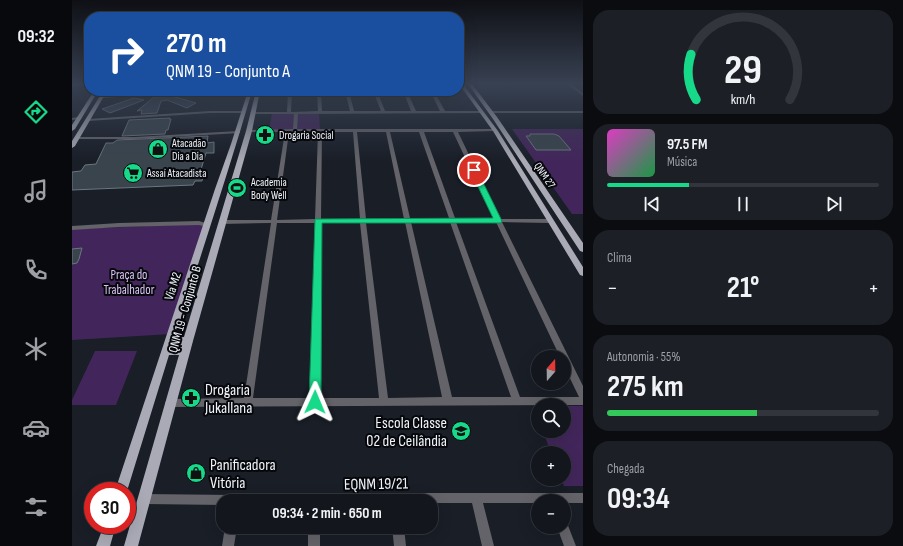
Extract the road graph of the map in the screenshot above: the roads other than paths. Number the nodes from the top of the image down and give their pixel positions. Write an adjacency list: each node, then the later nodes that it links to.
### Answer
1 (84, 109): 20 (main road)
2 (87, 109): 8 (main road)
3 (249, 109): 16 (main road, Via M2)
4 (289, 109): 17 (street)
5 (320, 109): 19 (street)
6 (479, 109): 13 (main road)
7 (488, 109): 14 (main road, QNM 27)
8 (94, 110): 22 (main road)
9 (352, 112): 10 (street); 19 (street)
10 (383, 112): 11 (street)
11 (414, 112): 12 (street)
12 (443, 112): 13 (street)
13 (481, 112): 31 (main road)
14 (490, 112): 15 (street); 36 (main road, QNM 27)
15 (583, 112)
16 (248, 113): 17 (street); 22 (street); 24 (main road, Via M2); 32 (main road, Via M2)
17 (289, 113): 18 (street)
18 (296, 113): 19 (street); 26 (street)
19 (320, 113)
20 (78, 118): 21 (street); 23 (main road)
21 (72, 119)
22 (88, 120): 34 (main road)
23 (72, 128)
24 (249, 131): 25 (street); 38 (main road, Via M2)
25 (287, 131): 26 (street); 42 (street)
26 (294, 131): 33 (street)
27 (355, 131): 28 (street); 33 (street); 44 (street)
28 (388, 131): 29 (street); 40 (street)
29 (421, 131): 30 (street); 41 (street)
30 (455, 131): 31 (street); 45 (street)
31 (494, 131): 36 (main road); 39 (main road)
32 (238, 132): 34 (street); 37 (main road, Via M2)
33 (320, 132): 43 (street)
34 (77, 138): 35 (main road)
35 (72, 146)
36 (514, 147): 49 (main road, QNM 27)
37 (232, 148): 38 (main road); 46 (main road, Via M2)
38 (243, 149): 47 (main road, QNM 19 - Conjunto B)
39 (537, 201): 48 (main road); 49 (main road)
40 (408, 220): 41 (street); 44 (street); 62 (street)
41 (453, 220): 45 (street); 58 (street)
42 (274, 221): 43 (street); 47 (street); 64 (street)
43 (318, 221): 44 (street); 60 (street)
44 (363, 221): 61 (street)
45 (498, 221): 48 (street); 57 (street)
46 (205, 222): 50 (street); 55 (main road, Via M2)
47 (222, 222): 54 (main road, QNM 19 - Conjunto B)
48 (550, 222): 52 (main road); 53 (main road)
49 (567, 226): 51 (main road, QNM 27)
50 (72, 228)
51 (583, 249)
52 (583, 252)
53 (583, 273)
54 (188, 341): 55 (main road); 56 (main road, QNM 19 - Conjunto B)
55 (168, 347): 56 (main road); 65 (main road, Via M2)
56 (185, 351): 63 (main road, QNM 19 - Conjunto B)
57 (583, 396)
58 (517, 401): 59 (street); 62 (street)
59 (583, 401)
60 (315, 402): 61 (street); 64 (street)
61 (384, 402): 62 (street)
62 (448, 402)
63 (170, 403): 64 (street); 67 (main road)
64 (248, 403)
65 (124, 482)
66 (583, 498): 70 (street, EQNM 19/21)
67 (145, 499): 71 (street, EQNM 19/21); 79 (main road)
68 (438, 499): 69 (street, EQNM 19/21)
69 (476, 499): 72 (street, EQNM 19/21); 83 (street)
70 (571, 499)
71 (216, 500)
72 (531, 500)
73 (107, 534): 78 (main road)
74 (230, 534): 80 (street)
75 (314, 534): 81 (street)
76 (399, 534): 82 (street)
77 (566, 534): 84 (street)
78 (103, 546)
79 (131, 546)
80 (228, 546)
81 (314, 546)
82 (400, 546)
83 (488, 546)
84 (570, 546)

